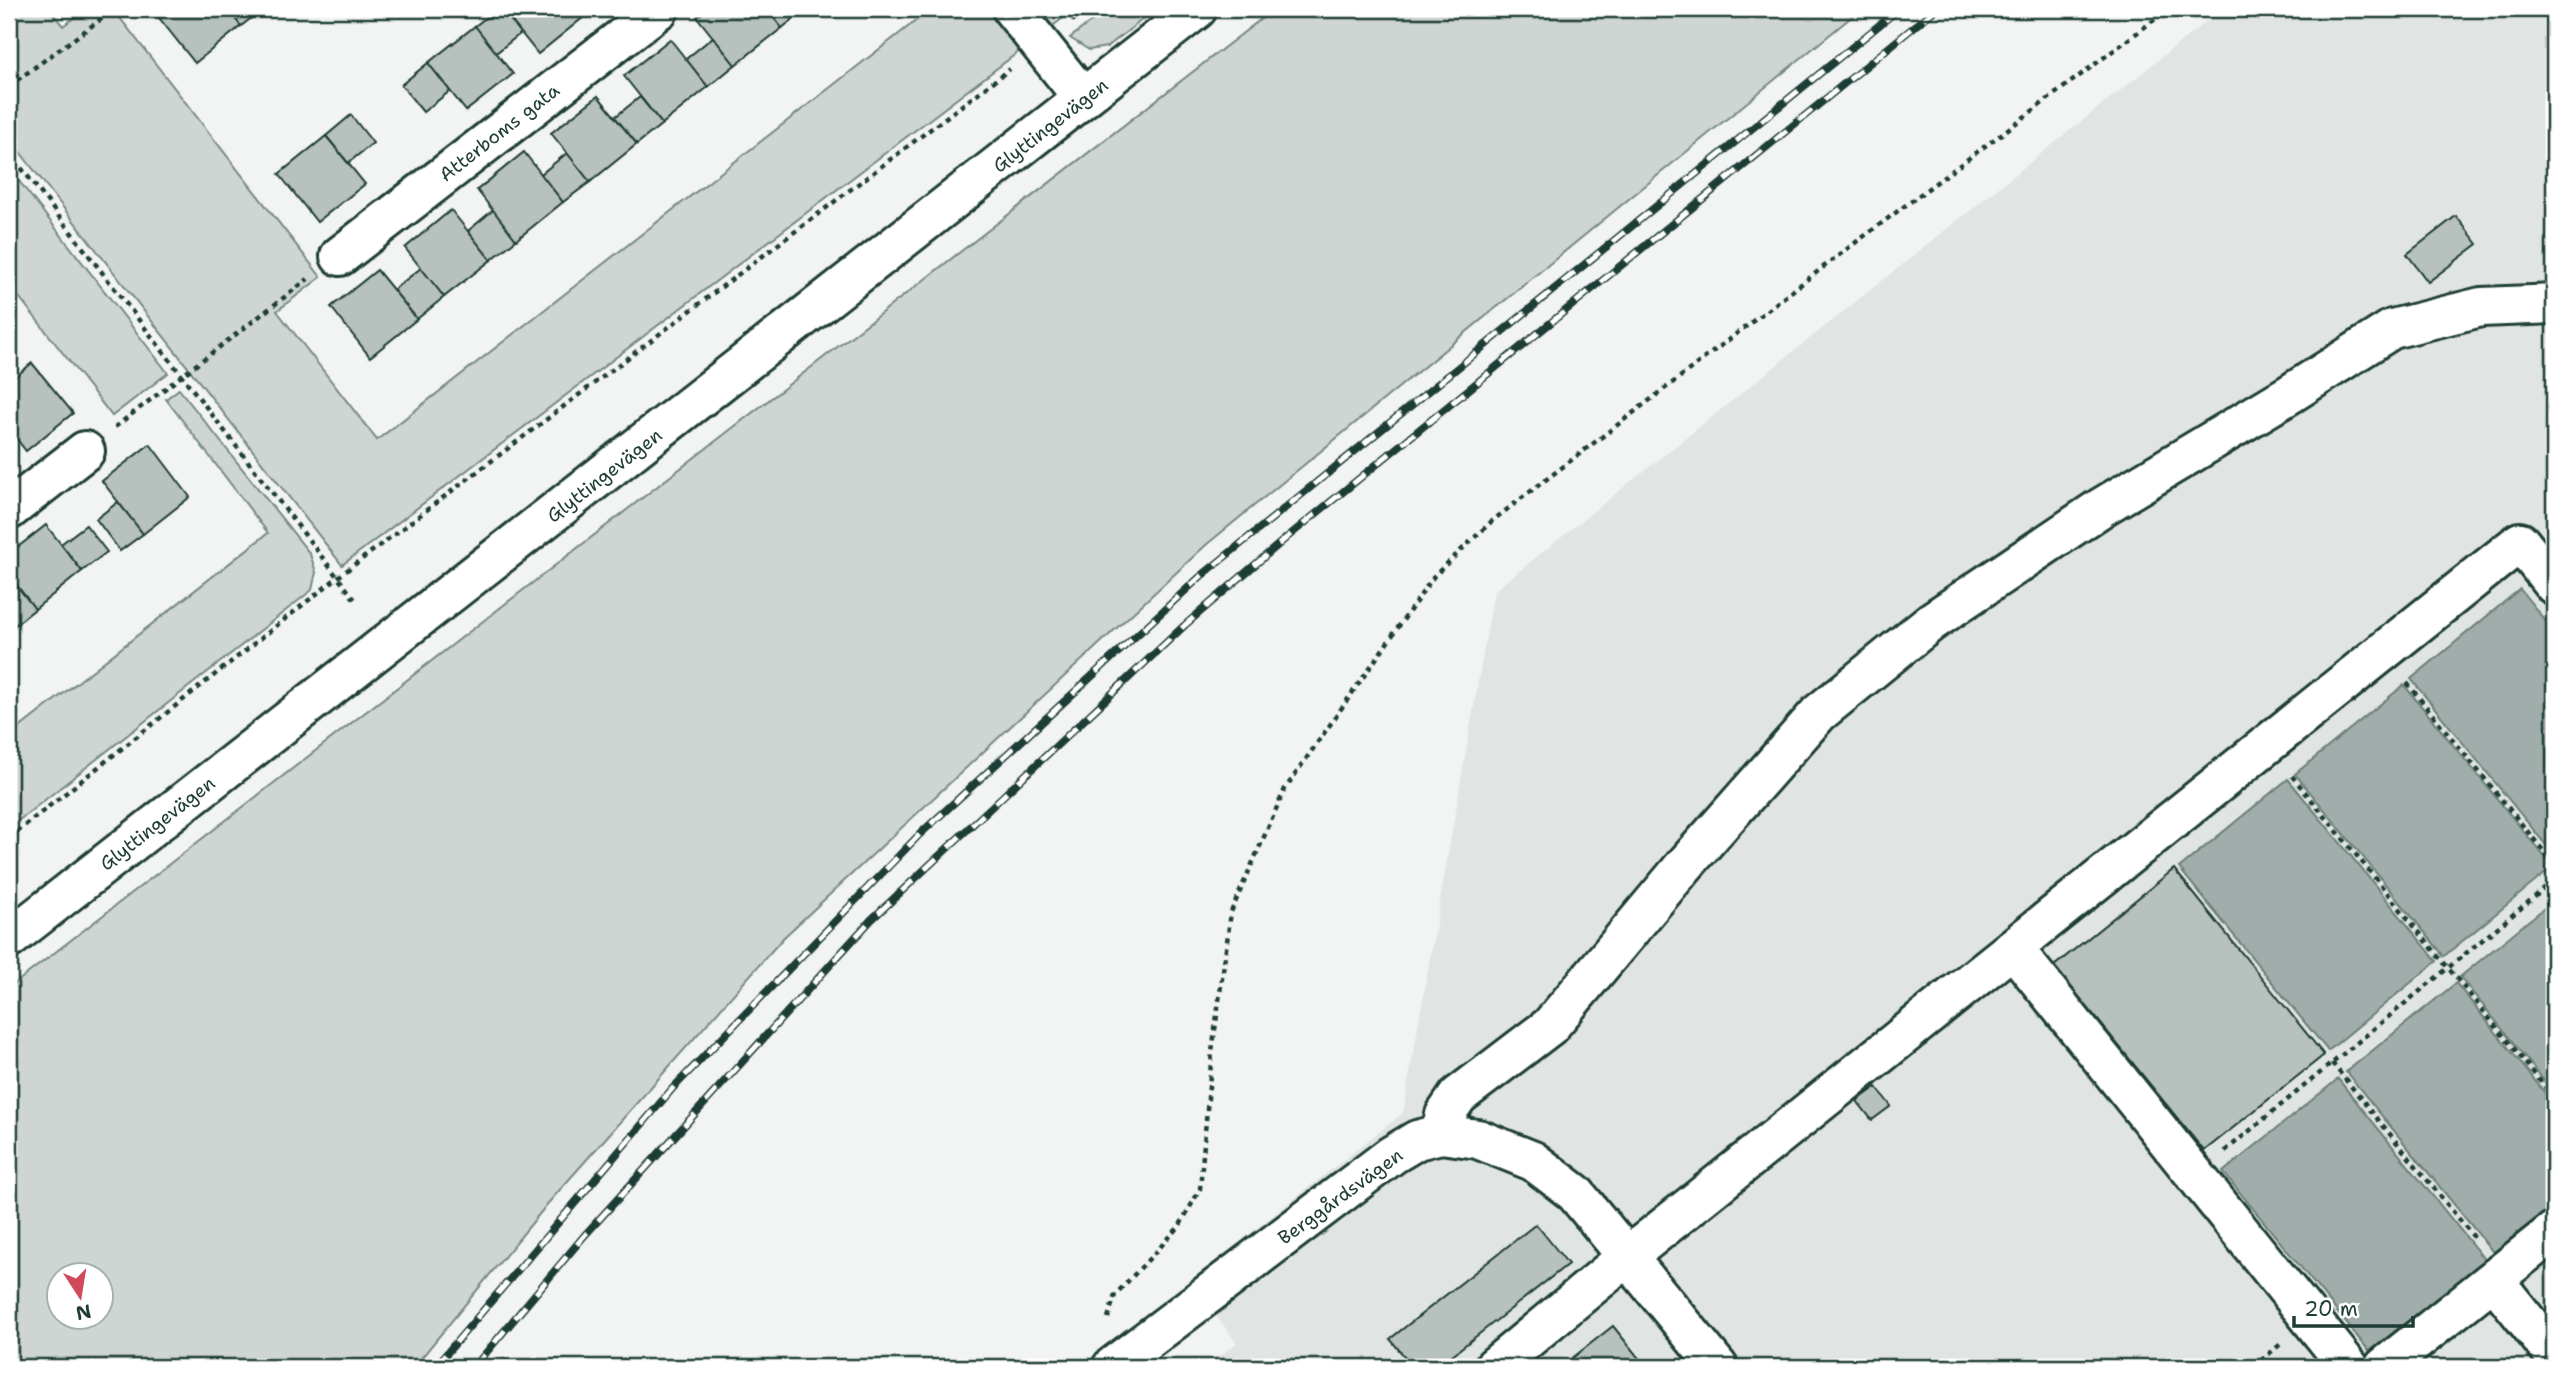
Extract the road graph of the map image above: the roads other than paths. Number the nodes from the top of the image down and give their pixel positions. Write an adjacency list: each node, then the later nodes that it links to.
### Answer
1 (659, 9): 5 (street, Atterboms gata)
2 (1012, 9): 4 (street)
3 (1197, 9): 4 (street, Glyttingevägen)
4 (1083, 99): 10 (street, Glyttingevägen)
5 (340, 256)
6 (2554, 304): 12 (street)
7 (85, 451): 8 (street)
8 (9, 510)
9 (2554, 585): 11 (street)
10 (9, 939)
11 (2013, 948): 14 (street); 20 (street)
12 (1441, 1134): 14 (street, Berggårdsvägen); 17 (street, Berggårdsvägen)
13 (2554, 1231): 15 (street)
14 (1628, 1256): 18 (street); 19 (street, Berggårdsvägen)
15 (2489, 1265): 16 (street); 21 (street)
16 (2554, 1354)
17 (1112, 1367)
18 (1494, 1367)
19 (1718, 1367)
20 (2349, 1367)
21 (2384, 1367)

